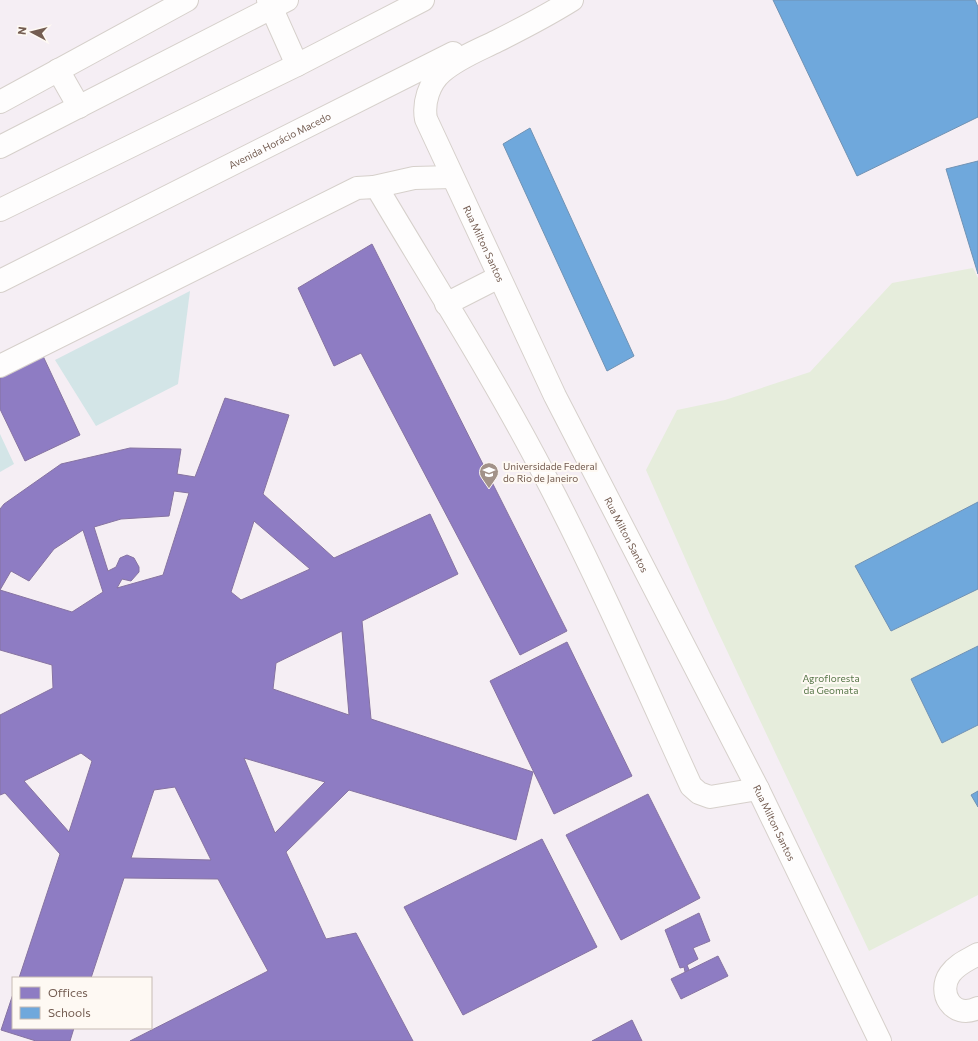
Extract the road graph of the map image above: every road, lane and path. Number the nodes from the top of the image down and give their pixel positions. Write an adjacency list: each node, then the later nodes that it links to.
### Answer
1 (187, 0): 7 (street)
2 (559, 0): 15 (street, Avenida Horácio Macedo)
3 (572, 0): 11 (street, Rua Milton Santos)
4 (275, 3): 6 (street); 9 (street)
5 (407, 3): 6 (street)
6 (298, 66): 13 (street)
7 (58, 70): 8 (street); 9 (street)
8 (0, 102)
9 (79, 107): 10 (street)
10 (0, 146)
11 (452, 177): 12 (street); 14 (street, Rua Milton Santos)
12 (374, 188): 16 (street); 17 (street)
13 (0, 210)
14 (499, 277): 16 (street); 18 (street, Rua Milton Santos)
15 (0, 281)
16 (446, 304): 18 (street)
17 (0, 366)
18 (758, 790): 21 (street, Rua Milton Santos)
19 (978, 954): 20 (street)
20 (978, 1008)
21 (880, 1041)

